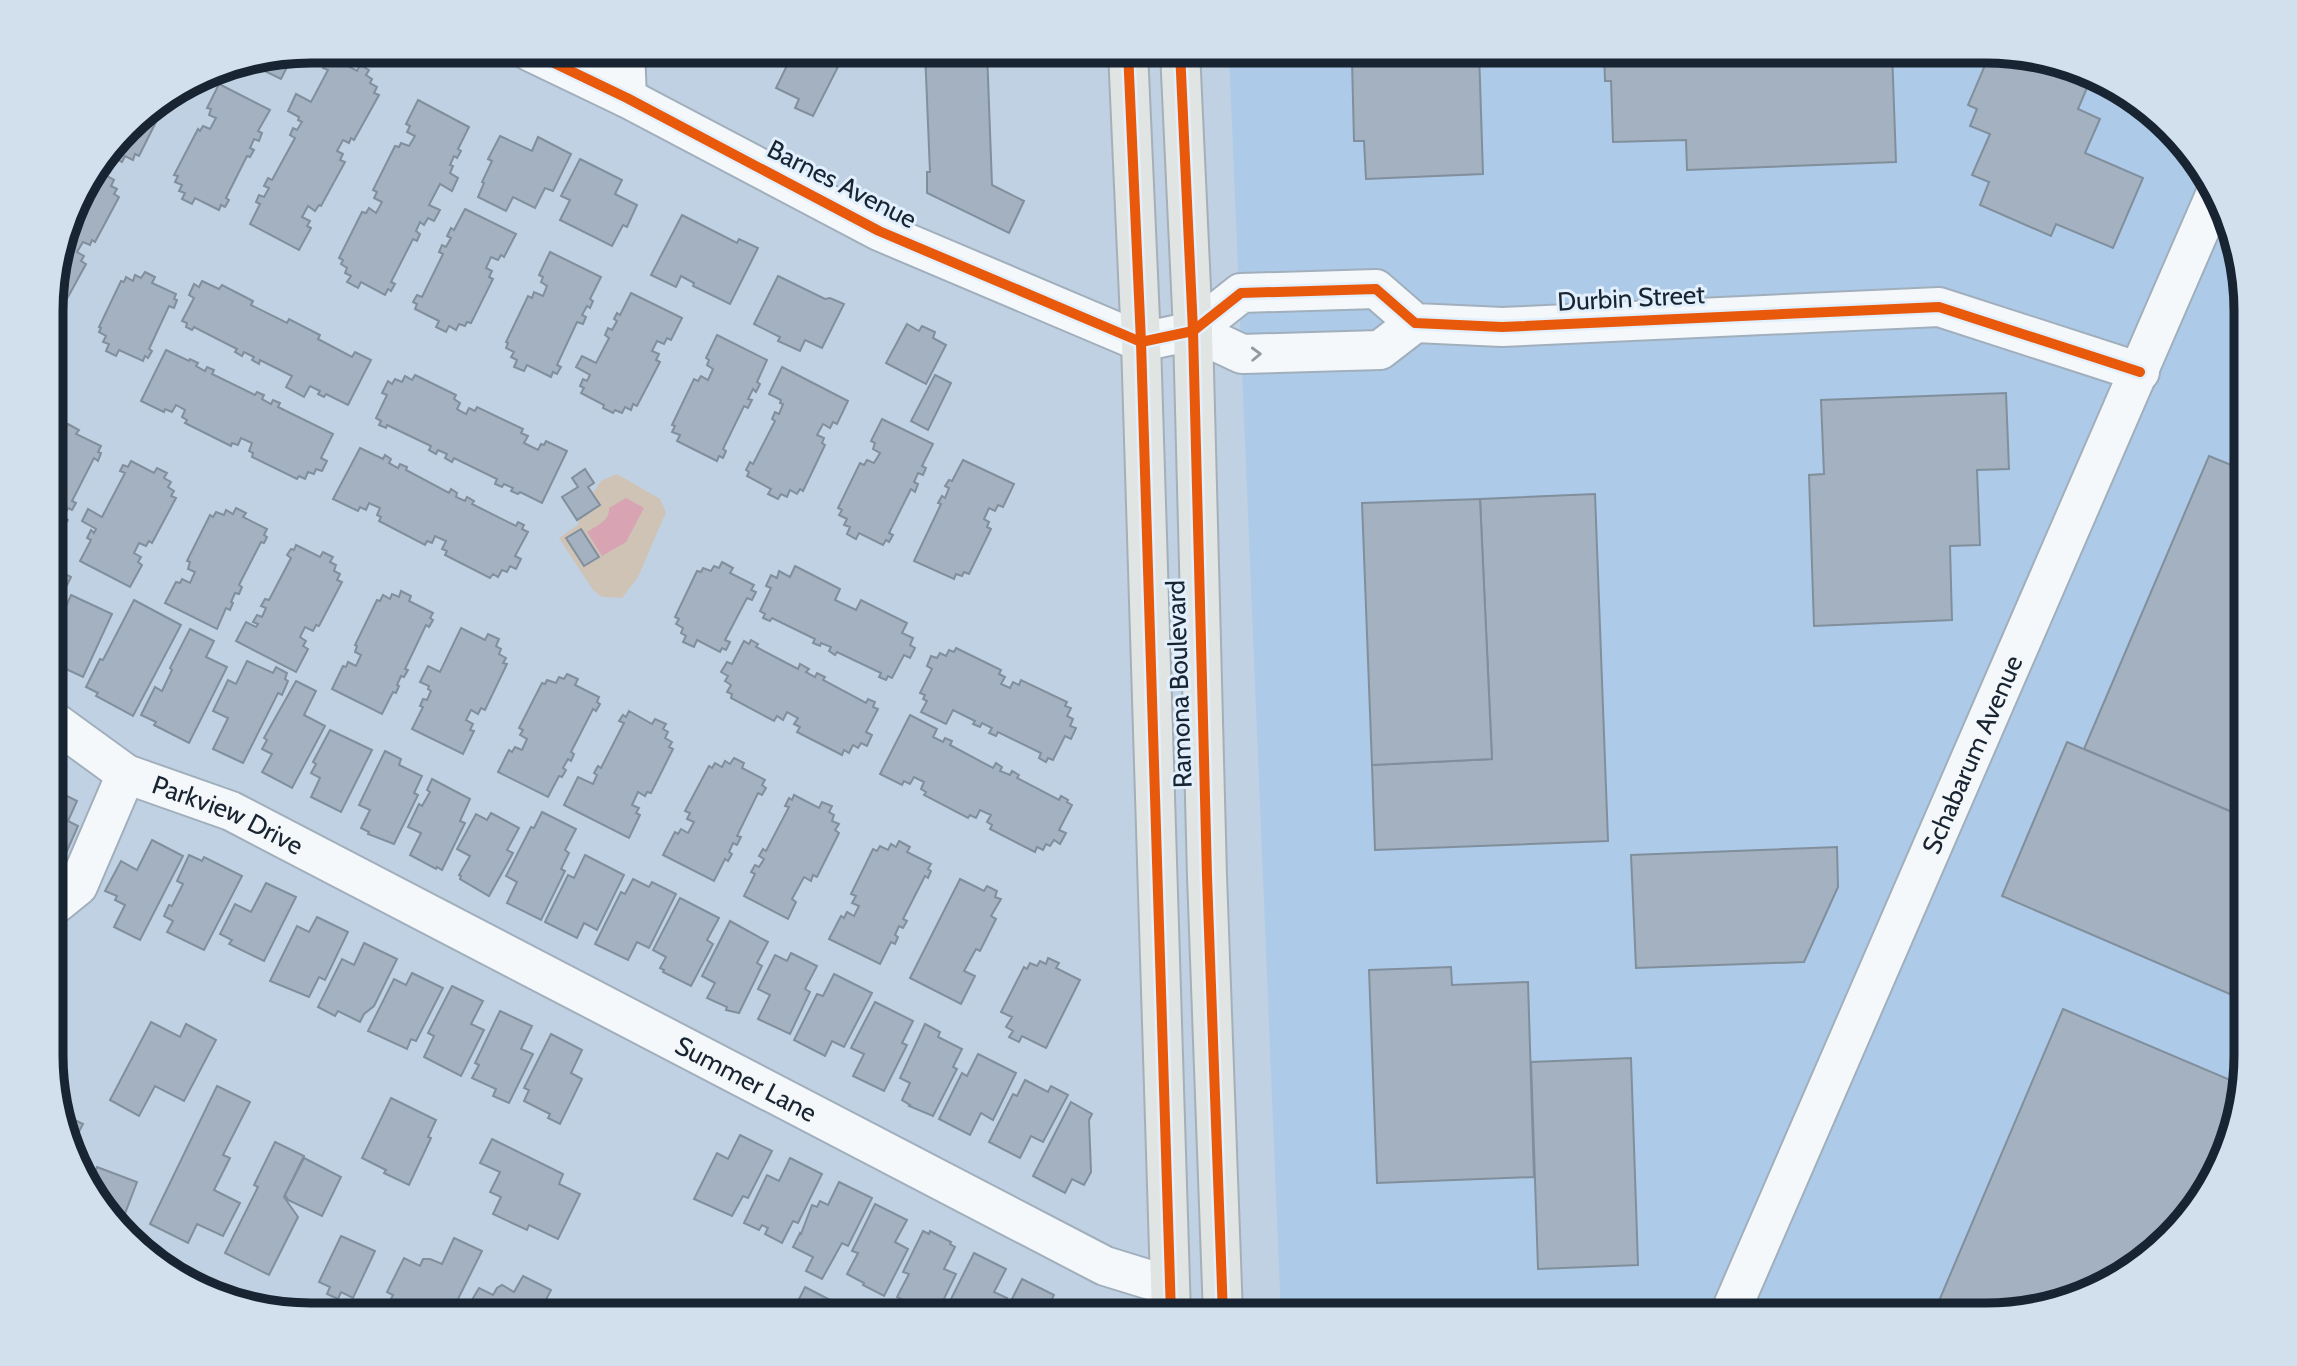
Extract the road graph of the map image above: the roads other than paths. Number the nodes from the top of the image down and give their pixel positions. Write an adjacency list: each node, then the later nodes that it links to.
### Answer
1 (553, 63): 5 (street, Barnes Avenue)
2 (625, 63): 5 (street)
3 (1129, 63): 9 (main road, Ramona Boulevard)
4 (1181, 63): 8 (main road, Ramona Boulevard)
5 (626, 99): 9 (street, Barnes Avenue)
6 (2211, 207): 10 (street, Schabarum Avenue)
7 (1415, 323): 8 (street, one-way to 7); 8 (street); 10 (street, Durbin Street)
8 (1193, 331): 9 (street); 16 (main road, Ramona Boulevard)
9 (1141, 342): 15 (main road, Ramona Boulevard)
10 (2140, 372): 17 (street, Schabarum Avenue)
11 (63, 728): 12 (street, Parkview Drive)
12 (126, 774): 13 (street, Parkview Drive); 14 (street, Parkview Drive)
13 (326, 860): 15 (street, Summer Lane)
14 (63, 898)
15 (1170, 1301)
16 (1223, 1303)
17 (1734, 1303)

